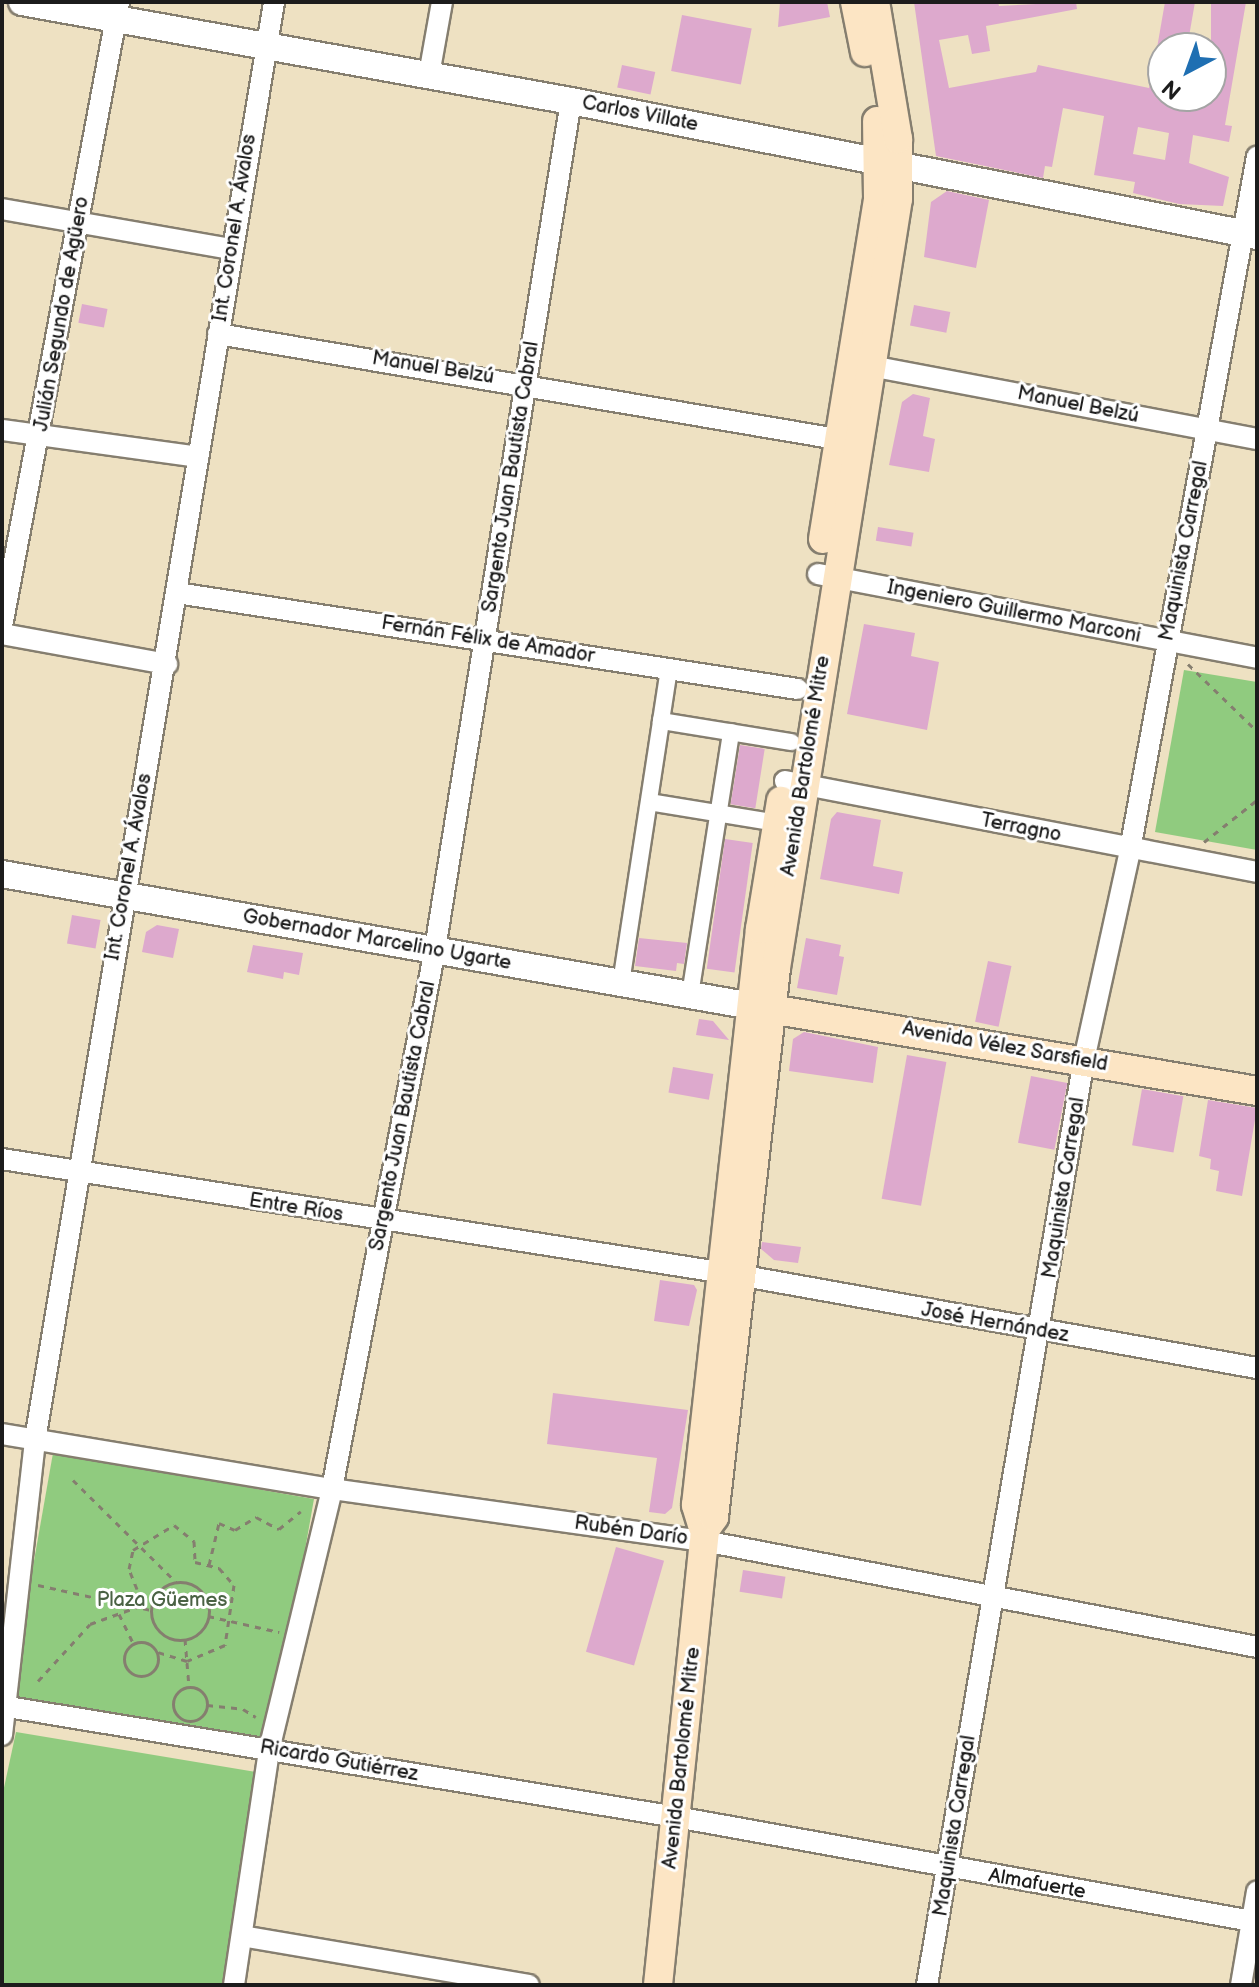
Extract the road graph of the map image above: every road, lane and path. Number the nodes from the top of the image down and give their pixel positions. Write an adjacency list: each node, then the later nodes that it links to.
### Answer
1 (22, 2): 6 (street, Carlos Villate)
2 (274, 2): 7 (street, Int. Coronel A. Ávalos)
3 (442, 2): 8 (street)
4 (855, 2): 11 (main road, Avenida Bartolomé Mitre)
5 (875, 2): 11 (main road, Avenida Bartolomé Mitre)
6 (118, 10): 7 (street, Carlos Villate); 13 (street, Julián Segundo de Agüero)
7 (266, 46): 8 (street, Carlos Villate); 15 (street, Int. Coronel A. Ávalos)
8 (429, 75): 9 (street, Carlos Villate)
9 (571, 101): 11 (street, Carlos Villate); 18 (street, Sargento Juan Bautista Cabral)
10 (1257, 157): 14 (street, Maquinista Carregal)
11 (889, 164): 14 (street, Carlos Villate); 17 (main road, Avenida Bartolomé Mitre)
12 (2, 209): 13 (street)
13 (79, 222): 15 (street); 21 (street, Julián Segundo de Agüero)
14 (1250, 235): 20 (street, Maquinista Carregal)
15 (232, 249): 16 (street, Int. Coronel A. Ávalos)
16 (218, 334): 18 (street, Manuel Belzú); 24 (street, Int. Coronel A. Ávalos)
17 (860, 364): 20 (street, Manuel Belzú); 22 (main road, Avenida Bartolomé Mitre); 25 (main road, Avenida Bartolomé Mitre)
18 (526, 383): 22 (street, Manuel Belzú); 29 (street, Sargento Juan Bautista Cabral)
19 (2, 430): 21 (street)
20 (1207, 430): 23 (street, Manuel Belzú); 30 (street, Maquinista Carregal)
21 (39, 437): 24 (street); 27 (street, Julián Segundo de Agüero)
22 (837, 439): 25 (main road, Avenida Bartolomé Mitre)
23 (1257, 439)
24 (198, 457): 26 (street, Int. Coronel A. Ávalos)
25 (827, 576): 30 (street, Ingeniero Guillermo Marconi); 34 (main road, Avenida Bartolomé Mitre); 39 (main road, Avenida Bartolomé Mitre)
26 (177, 593): 29 (street, Fernán Félix de Amador); 32 (street, Int. Coronel A. Ávalos)
27 (2, 626)
28 (2, 634): 32 (street)
29 (486, 639): 33 (street, Fernán Félix de Amador); 49 (street, Sargento Juan Bautista Cabral)
30 (1166, 642): 31 (street, Ingeniero Guillermo Marconi); 36 (path); 44 (street, Maquinista Carregal)
31 (1257, 658)
32 (167, 664): 48 (street, Int. Coronel A. Ávalos)
33 (669, 669): 34 (street, Fernán Félix de Amador); 35 (street)
34 (798, 689): 38 (main road, Avenida Bartolomé Mitre)
35 (661, 721): 37 (street); 41 (street)
36 (1257, 731)
37 (731, 732): 38 (street); 42 (street)
38 (791, 742): 39 (main road, Avenida Bartolomé Mitre)
39 (794, 783): 43 (main road, Avenida Bartolomé Mitre); 44 (street, Terragno); 52 (main road, Avenida Bartolomé Mitre)
40 (1257, 800): 45 (path)
41 (649, 802): 42 (street); 50 (street)
42 (718, 813): 43 (street); 51 (street)
43 (777, 823): 52 (main road, Avenida Bartolomé Mitre)
44 (1130, 850): 45 (street, Terragno); 53 (street, Maquinista Carregal)
45 (1182, 859): 46 (street, Terragno)
46 (1257, 872)
47 (2, 874): 48 (street, Gobernador Marcelino Ugarte)
48 (121, 897): 49 (street, Gobernador Marcelino Ugarte); 56 (street, Int. Coronel A. Ávalos)
49 (435, 949): 50 (street, Gobernador Marcelino Ugarte); 57 (street, Sargento Juan Bautista Cabral)
50 (621, 983): 51 (street, Gobernador Marcelino Ugarte)
51 (690, 995): 52 (street, Gobernador Marcelino Ugarte)
52 (762, 1008): 53 (main road, Avenida Vélez Sarsfield); 58 (main road, Avenida Bartolomé Mitre)
53 (1084, 1060): 54 (main road, Avenida Vélez Sarsfield); 59 (street, Maquinista Carregal)
54 (1257, 1091)
55 (2, 1159): 56 (street, Entre Ríos)
56 (80, 1174): 57 (street, Entre Ríos); 62 (street, Int. Coronel A. Ávalos)
57 (382, 1222): 58 (street, Entre Ríos); 64 (street, Sargento Juan Bautista Cabral)
58 (734, 1274): 59 (street, José Hernández); 66 (main road, Avenida Bartolomé Mitre)
59 (1041, 1332): 60 (street, José Hernández); 71 (street, Maquinista Carregal)
60 (1257, 1368)
61 (2, 1434): 62 (street, Rubén Darío)
62 (35, 1440): 64 (street, Rubén Darío); 87 (street, Int. Coronel A. Ávalos)
63 (73, 1480): 67 (path)
64 (332, 1489): 66 (street, Rubén Darío); 90 (street, Sargento Juan Bautista Cabral)
65 (301, 1511): 68 (path)
66 (704, 1536): 71 (street, Rubén Darío); 91 (main road, Avenida Bartolomé Mitre)
67 (138, 1544): 68 (path); 69 (path); 72 (path)
68 (209, 1565): 77 (path)
69 (176, 1582): 74 (path); 76 (path)
70 (38, 1585): 72 (path)
71 (991, 1596): 81 (street, Rubén Darío); 92 (street, Maquinista Carregal)
72 (118, 1603): 73 (path)
73 (137, 1607): 74 (path); 75 (path)
74 (151, 1610): 79 (path)
75 (119, 1613): 80 (path); 84 (path)
76 (208, 1616): 77 (path); 79 (path)
77 (231, 1621): 78 (path); 83 (path)
78 (285, 1634)
79 (185, 1639): 83 (path)
80 (133, 1643): 82 (path); 82 (path)
81 (1257, 1647)
82 (157, 1652): 83 (path)
83 (187, 1661): 85 (path)
84 (38, 1681)
85 (189, 1687): 86 (path); 86 (path)
86 (207, 1705): 88 (path)
87 (4, 1706): 89 (street, Int. Coronel A. Ávalos); 90 (street, Ricardo Gutiérrez)
88 (261, 1724)
89 (2, 1735)
90 (269, 1750): 91 (street, Ricardo Gutiérrez); 95 (street, Sargento Juan Bautista Cabral)
91 (676, 1817): 92 (street, Almafuerte); 98 (main road, Avenida Bartolomé Mitre)
92 (949, 1868): 94 (street, Almafuerte); 99 (street, Maquinista Carregal)
93 (1257, 1891): 94 (street)
94 (1254, 1921): 100 (street)
95 (242, 1936): 96 (street, Sargento Juan Bautista Cabral); 97 (street)
96 (234, 1985)
97 (529, 1985)
98 (658, 1985)
99 (927, 1985)
100 (1241, 1985)

